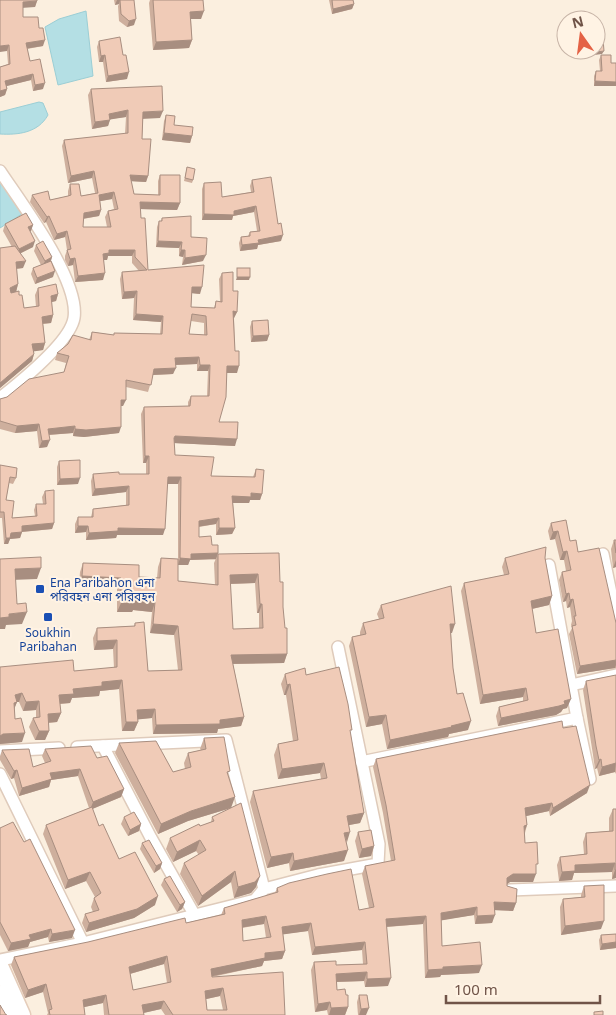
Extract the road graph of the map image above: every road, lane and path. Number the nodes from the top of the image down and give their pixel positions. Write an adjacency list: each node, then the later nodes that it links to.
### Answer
1 (0, 171): 2 (street)
2 (0, 398)
3 (603, 554): 5 (street)
4 (549, 565): 8 (street)
5 (616, 618)
6 (338, 647): 12 (street)
7 (616, 675): 8 (street)
8 (571, 685): 9 (street)
9 (577, 718): 12 (street); 14 (street)
10 (103, 746): 11 (street); 16 (street); 18 (street)
11 (0, 751)
12 (361, 762): 16 (street)
13 (0, 774): 19 (street)
14 (590, 780)
15 (616, 886): 17 (street)
16 (264, 889): 18 (street)
17 (510, 890)
18 (194, 914): 19 (street)
19 (83, 943): 20 (street)
20 (0, 960)
21 (0, 966): 24 (main road)
22 (0, 994): 23 (main road)
23 (12, 1015)
24 (22, 1015)

